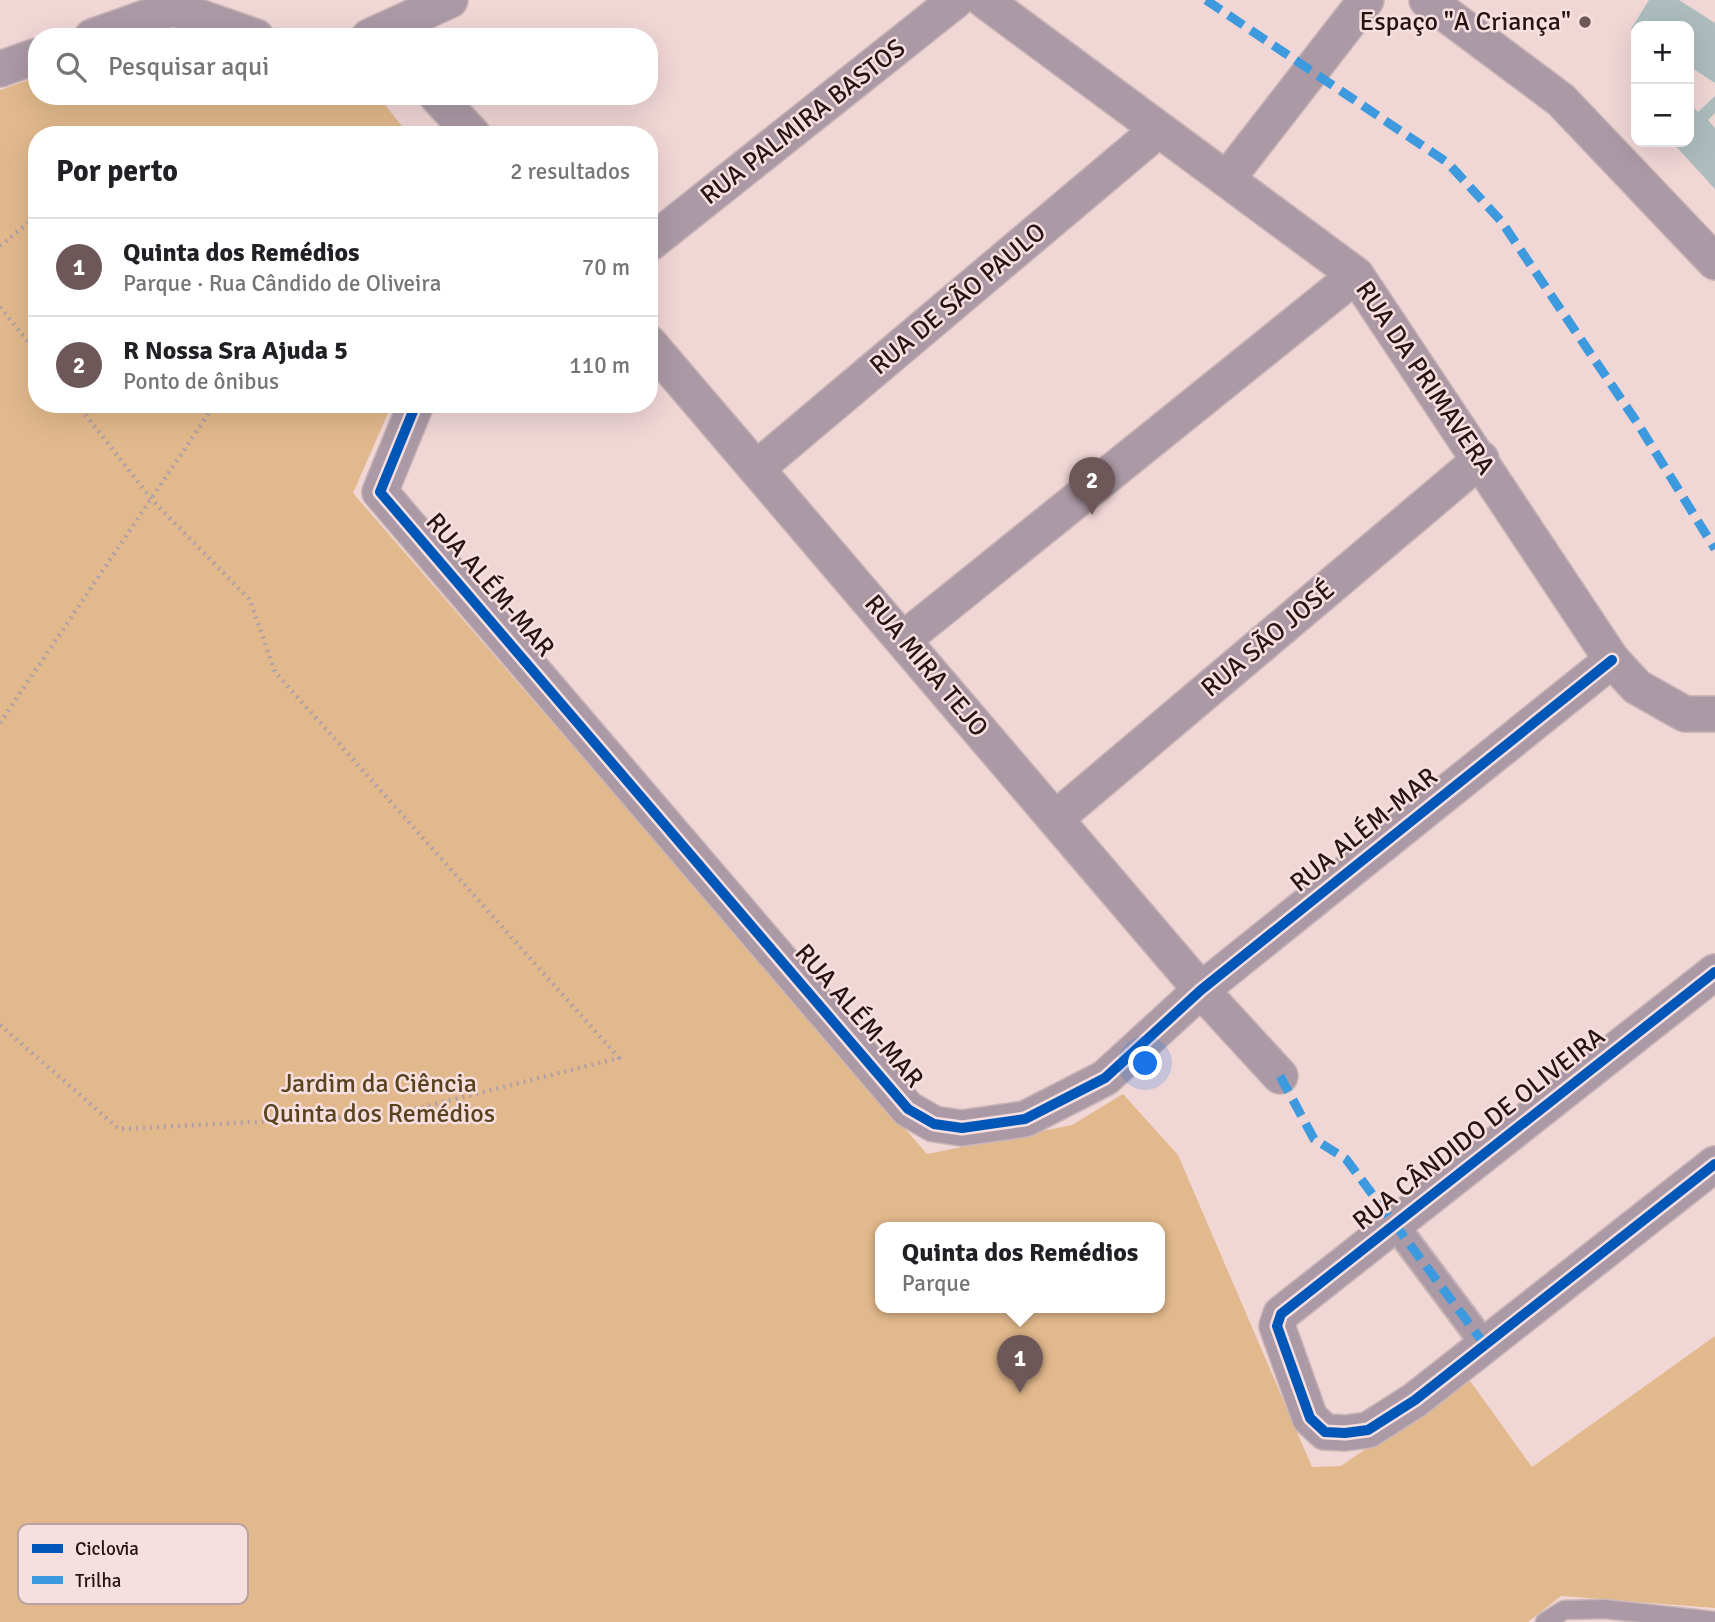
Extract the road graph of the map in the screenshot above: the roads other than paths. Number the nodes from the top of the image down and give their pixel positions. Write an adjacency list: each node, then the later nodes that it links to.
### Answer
1 (450, 0): 9 (street)
2 (956, 0): 16 (street, RUA PALMIRA BASTOS)
3 (984, 0): 14 (street, RUA DA PRIMAVERA)
4 (1366, 0): 15 (street)
5 (1427, 0): 17 (street)
6 (179, 4): 7 (street); 8 (street)
7 (116, 28)
8 (235, 28)
9 (393, 28)
10 (28, 59): 11 (street)
11 (0, 69)
12 (445, 105): 13 (street)
13 (465, 126)
14 (1158, 130): 15 (street, RUA DA PRIMAVERA); 22 (street, RUA DE SÃO PAULO)
15 (1227, 179): 18 (street, RUA DA PRIMAVERA)
16 (658, 237)
17 (1715, 261)
18 (1356, 275): 21 (street, RUA DA PRIMAVERA); 23 (street)
19 (658, 353): 22 (street, RUA MIRA TEJO)
20 (412, 413): 28 (street, RUA ALÉM-MAR)
21 (1480, 459): 24 (street, RUA DA PRIMAVERA); 26 (street, RUA SÃO JOSÉ)
22 (757, 468): 23 (street, RUA MIRA TEJO)
23 (904, 639): 26 (street, RUA MIRA TEJO)
24 (1612, 660): 25 (street, RUA DA PRIMAVERA); 28 (street, RUA ALÉM-MAR)
25 (1715, 714)
26 (1055, 820): 28 (street, RUA MIRA TEJO)
27 (1715, 972): 31 (street, RUA CÂNDIDO DE OLIVEIRA)
28 (1201, 990): 29 (street, RUA MIRA TEJO)
29 (1280, 1076)
30 (1715, 1164): 32 (street)
31 (1395, 1225): 32 (street); 32 (street, RUA CÂNDIDO DE OLIVEIRA)
32 (1485, 1345)
33 (1715, 1621): 34 (lane)
34 (1545, 1622)

